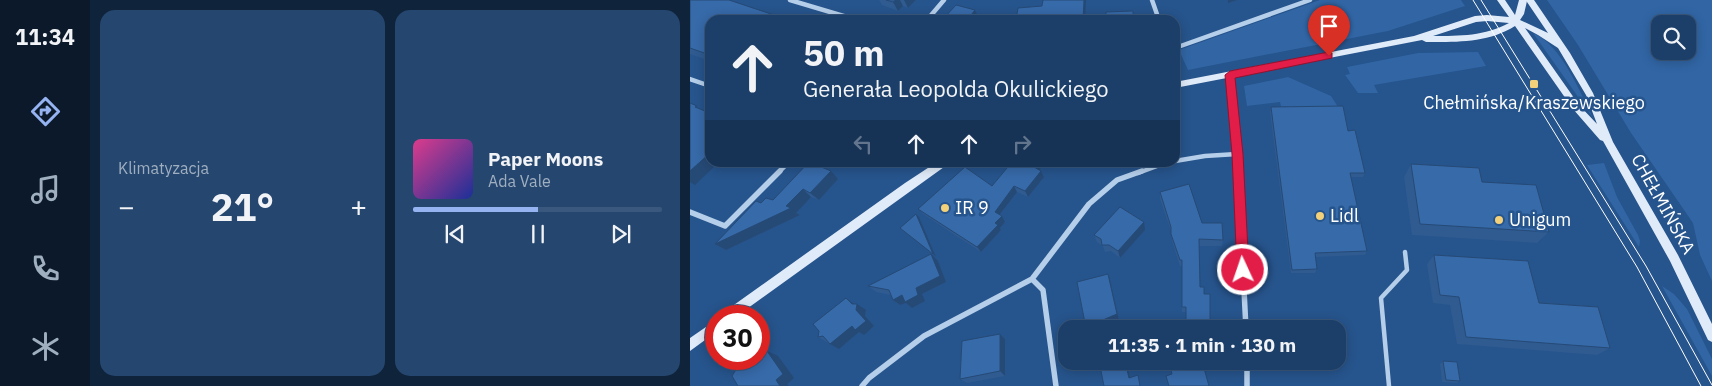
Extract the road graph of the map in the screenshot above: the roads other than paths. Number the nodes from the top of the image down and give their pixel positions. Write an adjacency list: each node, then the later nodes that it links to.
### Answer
1 (790, 0): 8 (street)
2 (944, 0): 9 (street)
3 (1152, 0): 10 (street)
4 (1310, 0): 13 (street)
5 (1501, 0): 11 (street, CHEŁMIŃSKA)
6 (1522, 0): 11 (street)
7 (1530, 0): 14 (street, CHEŁMIŃSKA)
8 (840, 15)
9 (931, 15)
10 (1158, 15)
11 (1515, 20): 12 (street); 12 (street); 14 (street, CHEŁMIŃSKA); 19 (street, CHEŁMIŃSKA)
12 (1415, 39): 15 (street)
13 (1180, 46)
14 (1561, 46): 19 (street, CHEŁMIŃSKA)
15 (1230, 75): 18 (street); 20 (street)
16 (690, 79): 17 (street)
17 (705, 84)
18 (1180, 84)
19 (1609, 143): 31 (street, CHEŁMIŃSKA)
20 (1237, 154): 21 (street); 29 (street)
21 (1180, 160)
22 (784, 167): 25 (street)
23 (938, 167): 28 (street)
24 (1151, 167): 27 (street)
25 (690, 212)
26 (1405, 252): 37 (lane)
27 (1032, 278): 34 (street); 35 (street)
28 (743, 305)
29 (1246, 320)
30 (705, 333): 32 (street)
31 (1712, 336)
32 (690, 344)
33 (1248, 370): 36 (street)
34 (862, 386)
35 (1056, 386)
36 (1247, 386)
37 (1390, 386)

